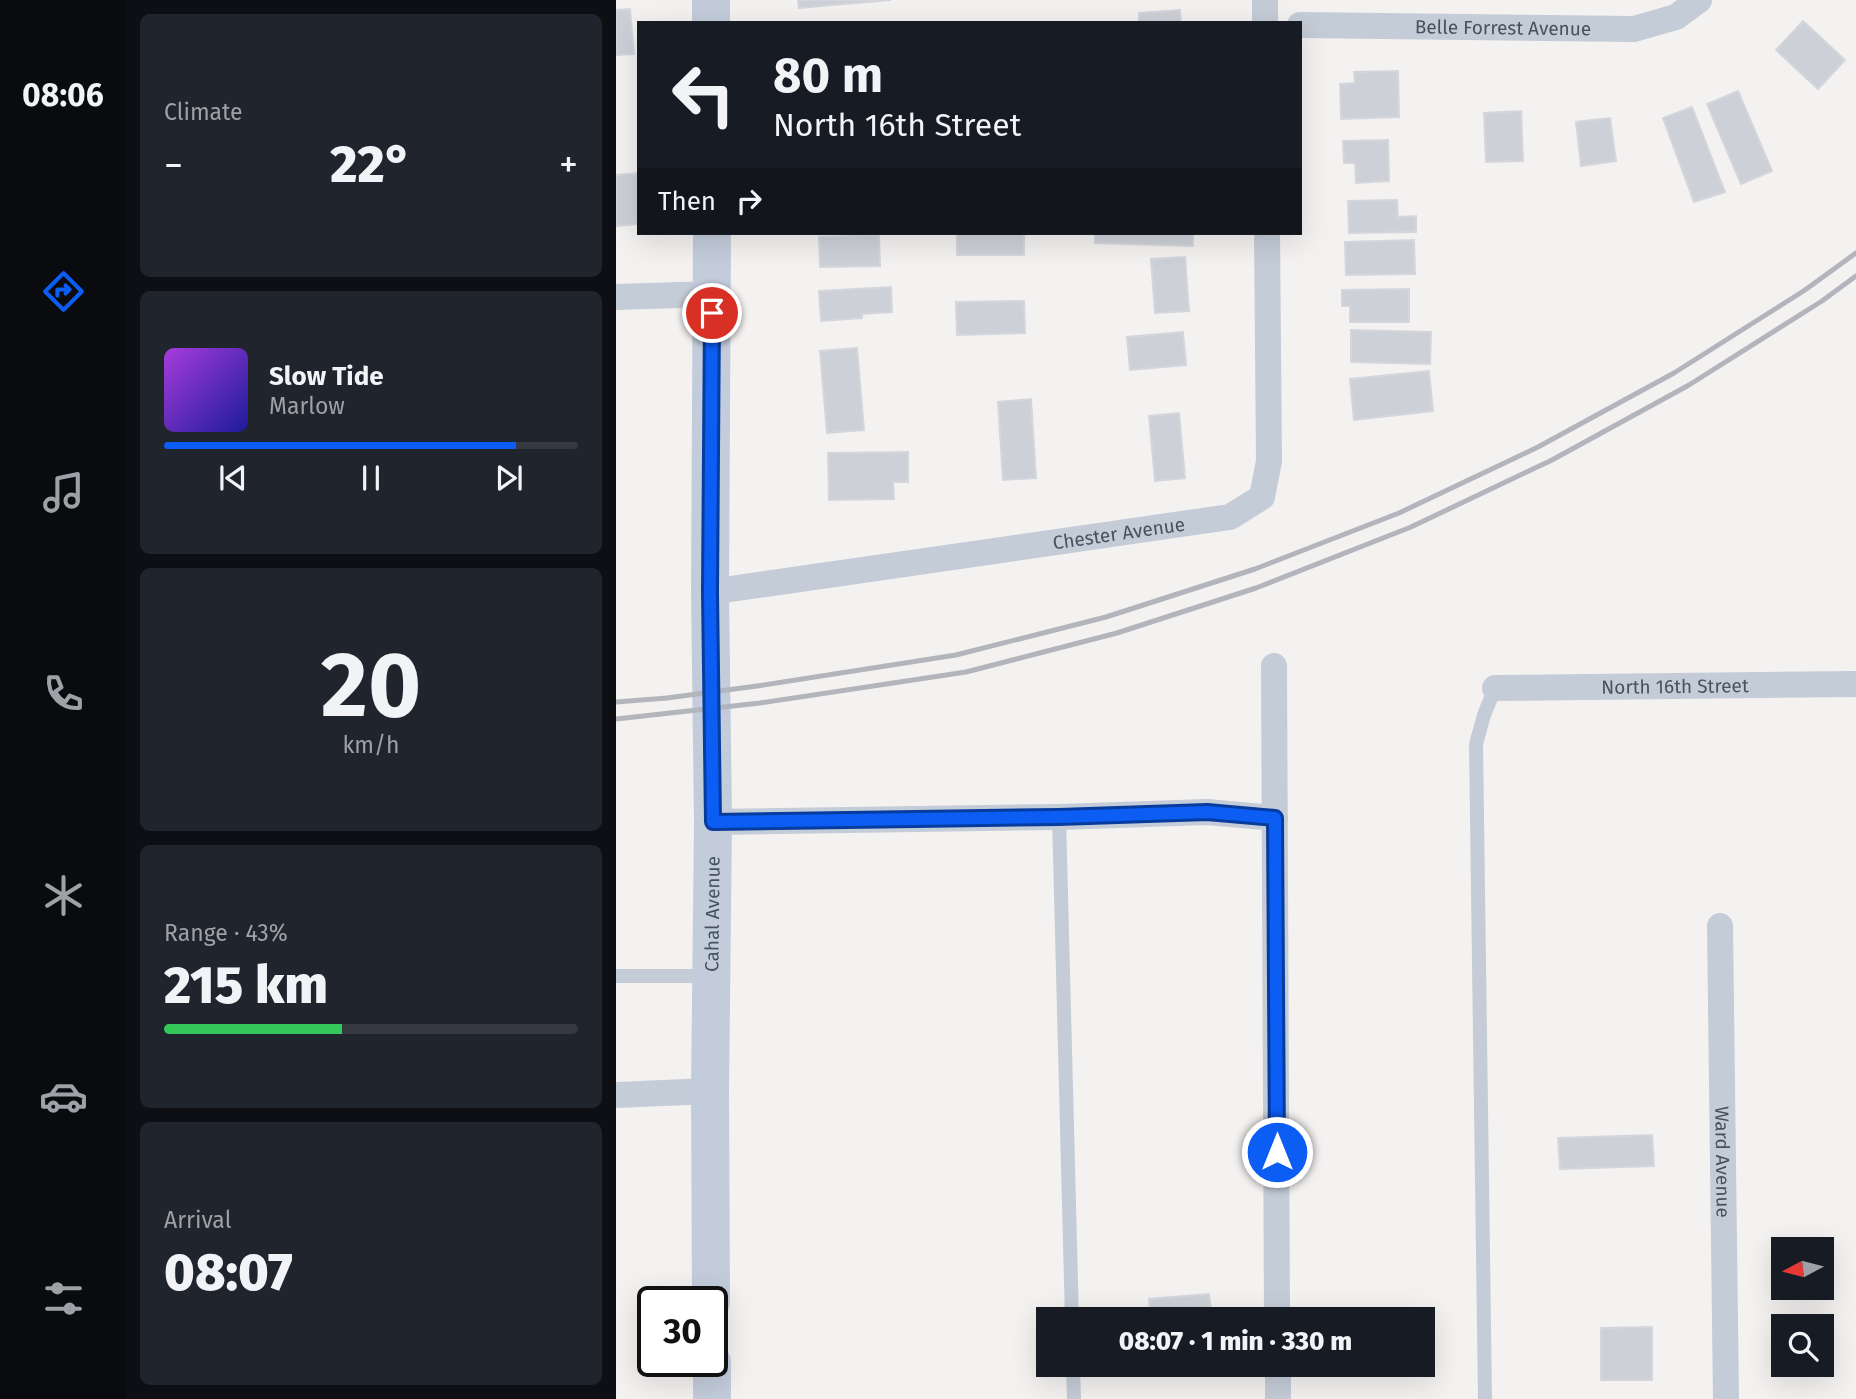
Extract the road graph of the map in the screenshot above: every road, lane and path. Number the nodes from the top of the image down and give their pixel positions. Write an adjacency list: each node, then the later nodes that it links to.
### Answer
1 (711, 0): 4 (street)
2 (1265, 0): 5 (street)
3 (1699, 0): 6 (street, Belle Forrest Avenue)
4 (711, 21)
5 (1265, 21)
6 (1302, 25)
7 (712, 235): 9 (street, Cahal Avenue)
8 (1267, 235): 11 (street, Chester Avenue)
9 (712, 294): 10 (street); 11 (street, Cahal Avenue)
10 (616, 297)
11 (710, 592): 17 (street, Cahal Avenue)
12 (1274, 666): 16 (street)
13 (1856, 684): 14 (street, North 16th Street)
14 (1495, 688): 32 (lane)
15 (1059, 817): 16 (street); 17 (street); 24 (lane)
16 (1275, 818): 25 (street)
17 (713, 822): 20 (street, Cahal Avenue)
18 (1720, 926): 33 (street, Ward Avenue)
19 (616, 976): 20 (lane)
20 (711, 976): 21 (street, Cahal Avenue)
21 (710, 1091): 22 (street); 23 (street, Cahal Avenue)
22 (616, 1095)
23 (711, 1286)
24 (1072, 1307)
25 (1278, 1307)
26 (712, 1377): 29 (street)
27 (1073, 1377): 30 (lane)
28 (1278, 1377): 31 (street)
29 (712, 1399)
30 (1074, 1399)
31 (1278, 1399)
32 (1485, 1399)
33 (1726, 1399)

